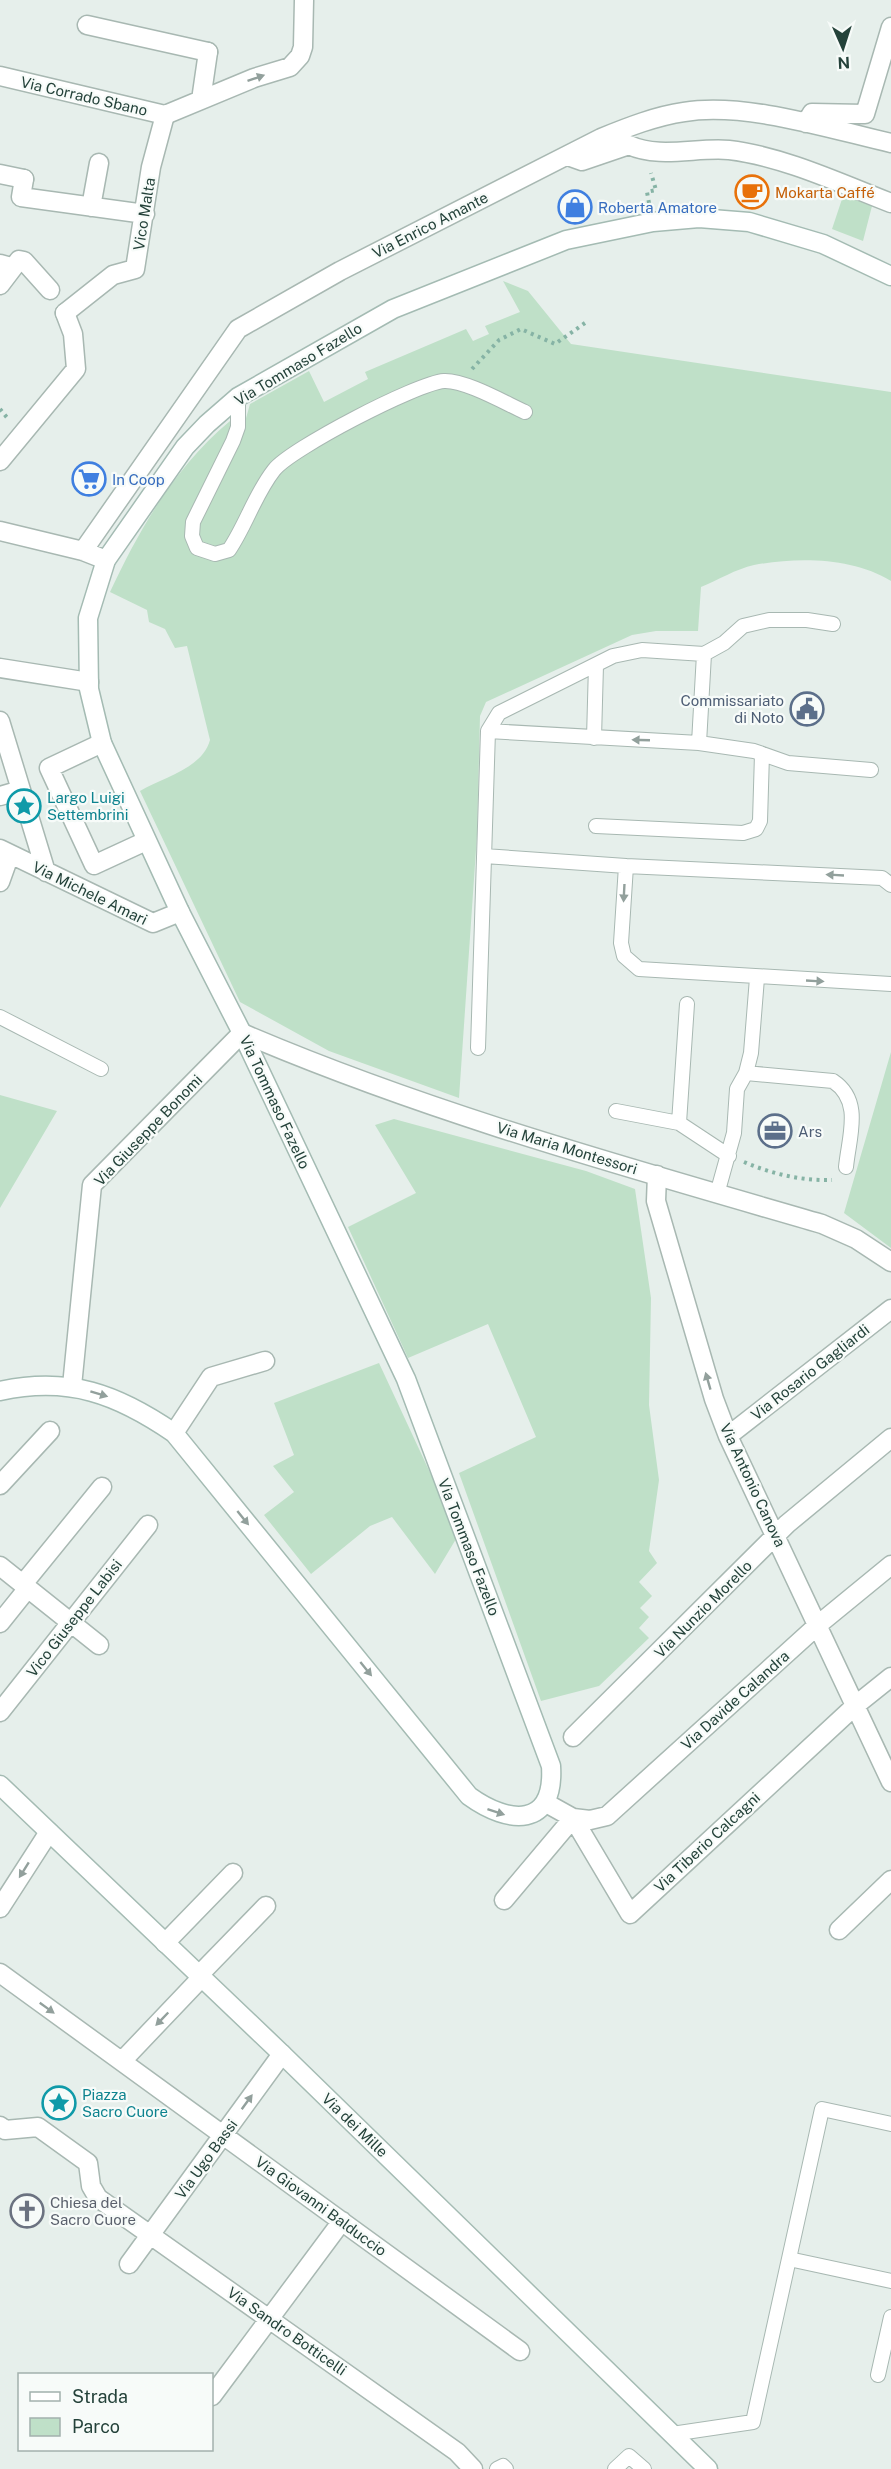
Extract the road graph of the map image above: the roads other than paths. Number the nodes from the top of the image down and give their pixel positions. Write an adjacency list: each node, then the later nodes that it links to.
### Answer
1 (304, 0): 6 (street, Via Corrado Sbano, one-way to 1)
2 (87, 25): 6 (street)
3 (891, 27): 4 (street)
4 (888, 47): 8 (street)
5 (0, 76): 7 (street, Via Corrado Sbano)
6 (201, 100): 7 (street, Via Corrado Sbano)
7 (165, 115): 15 (street, Vico Malta)
8 (806, 123): 9 (street, Via Enrico Amante); 10 (street, Via Enrico Amante)
9 (891, 143)
10 (567, 156): 13 (street); 24 (street, Via Enrico Amante)
11 (99, 163): 14 (street)
12 (0, 174): 14 (street)
13 (891, 203)
14 (91, 207): 15 (street)
15 (145, 214): 22 (street, Vico Malta)
16 (6, 266): 18 (street); 19 (street)
17 (891, 276): 20 (street, Via Tommaso Fazello)
18 (0, 285)
19 (50, 290)
20 (238, 397): 21 (lane); 25 (street, Via Tommaso Fazello)
21 (525, 412)
22 (0, 461)
23 (0, 531): 24 (street)
24 (83, 551): 25 (street)
25 (106, 560): 30 (street, Via Tommaso Fazello)
26 (833, 624): 27 (lane)
27 (704, 654): 28 (lane); 35 (lane)
28 (596, 665): 32 (lane); 33 (lane)
29 (0, 668): 30 (street)
30 (89, 682): 34 (street, Via Tommaso Fazello)
31 (0, 721): 38 (street)
32 (488, 731): 33 (lane); 43 (lane)
33 (594, 738): 35 (lane, one-way to 33)
34 (102, 743): 41 (street, Via Tommaso Fazello); 41 (street)
35 (699, 743): 36 (lane)
36 (762, 754): 37 (lane); 40 (lane)
37 (871, 770)
38 (21, 790): 39 (street); 45 (street)
39 (0, 796)
40 (596, 826)
41 (146, 841): 48 (street, Via Tommaso Fazello)
42 (5, 852): 45 (street, Via Michele Amari); 46 (street)
43 (484, 856): 44 (lane); 54 (lane)
44 (626, 866): 47 (lane, one-way to 44); 49 (lane, one-way to 49)
45 (46, 872): 48 (street, Via Michele Amari)
46 (0, 882)
47 (891, 885)
48 (180, 912): 53 (street, Via Tommaso Fazello)
49 (756, 978): 50 (lane, one-way to 50); 56 (lane)
50 (891, 984)
51 (687, 1004): 58 (lane)
52 (0, 1017): 55 (lane)
53 (242, 1033): 61 (street, Via Maria Montessori); 66 (street, Via Giuseppe Bonomi); 89 (street, Via Tommaso Fazello)
54 (478, 1048)
55 (101, 1069)
56 (746, 1073): 59 (lane); 60 (lane)
57 (616, 1111): 58 (lane)
58 (679, 1123): 59 (lane)
59 (729, 1156): 62 (lane)
60 (846, 1167)
61 (657, 1175): 62 (street, Via Maria Montessori); 70 (street, Via Antonio Canova, one-way to 61)
62 (717, 1194): 63 (street, Via Maria Montessori)
63 (891, 1262)
64 (891, 1309): 70 (street, Via Rosario Gagliardi)
65 (265, 1361): 69 (street)
66 (72, 1386): 67 (street); 69 (street, one-way to 69)
67 (0, 1391)
68 (50, 1431): 72 (street)
69 (174, 1432): 89 (street, one-way to 89)
70 (728, 1436): 75 (street, Via Antonio Canova)
71 (891, 1438): 75 (street, Via Nunzio Morello)
72 (0, 1485)
73 (102, 1488): 78 (street)
74 (148, 1525): 79 (street, Vico Giuseppe Labisi)
75 (776, 1535): 81 (street, Via Antonio Canova); 86 (street, Via Nunzio Morello)
76 (891, 1565): 81 (street, Via Davide Calandra)
77 (0, 1566): 78 (street)
78 (26, 1586): 79 (street); 80 (street)
79 (70, 1622): 82 (street); 85 (street, Vico Giuseppe Labisi)
80 (0, 1623)
81 (819, 1624): 84 (street, Via Antonio Canova); 90 (street, Via Davide Calandra)
82 (99, 1645)
83 (891, 1677): 84 (street, Via Tiberio Calcagni)
84 (856, 1705): 87 (street, Via Antonio Canova); 90 (street, Via Tiberio Calcagni)
85 (0, 1712)
86 (573, 1737)
87 (891, 1782)
88 (1, 1787): 91 (street, Via dei Mille)
89 (546, 1803): 90 (street)
90 (573, 1818): 94 (street)
91 (49, 1832): 96 (street, one-way to 96); 98 (street, Via dei Mille)
92 (233, 1873): 98 (street)
93 (891, 1881): 97 (street)
94 (504, 1900)
95 (266, 1906): 100 (street)
96 (0, 1908)
97 (839, 1930)
98 (165, 1942): 100 (street, Via dei Mille)
99 (0, 1973): 102 (street, Via Giovanni Balduccio, one-way to 102)
100 (200, 1976): 101 (street, Via dei Mille); 102 (street, one-way to 102)
101 (282, 2054): 105 (street, Via Ugo Bassi, one-way to 101); 116 (street, Via dei Mille)
102 (123, 2060): 105 (street, Via Giovanni Balduccio)
103 (891, 2124): 108 (lane)
104 (0, 2126): 107 (street, Via Sandro Botticelli)
105 (223, 2135): 106 (street, Via Giovanni Balduccio); 107 (street, Via Ugo Bassi)
106 (342, 2221): 112 (street); 113 (street, Via Giovanni Balduccio)
107 (150, 2234): 109 (street, Via Ugo Bassi); 112 (street, Via Sandro Botticelli)
108 (789, 2259): 110 (lane); 116 (lane)
109 (129, 2264)
110 (891, 2281)
111 (891, 2317): 114 (lane)
112 (271, 2320): 115 (street); 117 (street, Via Sandro Botticelli)
113 (520, 2351)
114 (879, 2375)
115 (213, 2395)
116 (672, 2434): 122 (street, Via dei Mille)
117 (473, 2469)
118 (497, 2469): 119 (lane)
119 (506, 2469)
120 (615, 2469): 121 (lane)
121 (644, 2469)
122 (708, 2469)

